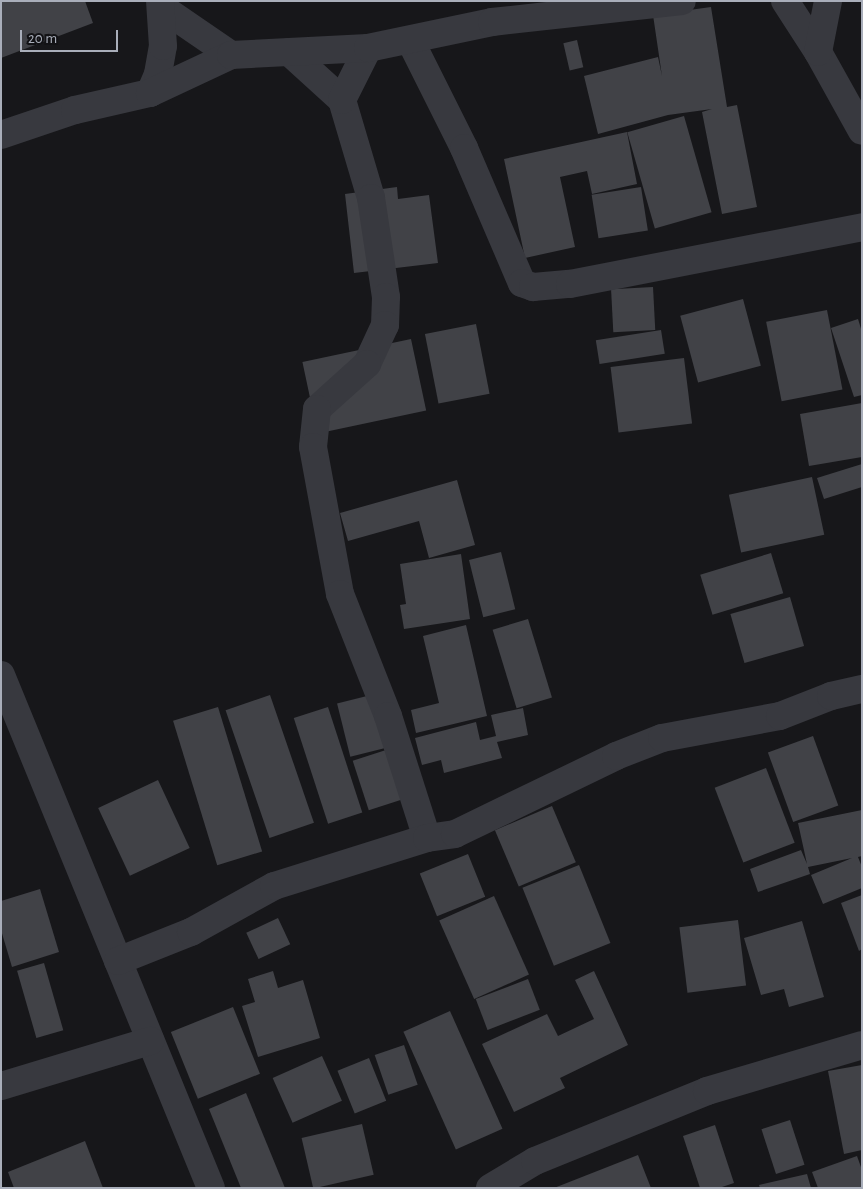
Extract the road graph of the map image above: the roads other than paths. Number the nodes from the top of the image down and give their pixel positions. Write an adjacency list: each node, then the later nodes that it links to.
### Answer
1 (682, 1): 5 (street)
2 (785, 1): 8 (street)
3 (828, 1): 8 (street)
4 (160, 4): 9 (street); 10 (street)
5 (410, 40): 6 (street); 14 (street)
6 (368, 48): 7 (street); 11 (street)
7 (289, 52): 9 (street); 11 (street)
8 (818, 52): 12 (street)
9 (231, 55): 10 (street)
10 (150, 93): 13 (street)
11 (342, 100): 17 (street)
12 (862, 131)
13 (1, 135)
14 (862, 227)
15 (862, 689): 17 (street)
16 (4, 691): 18 (street)
17 (427, 838): 18 (street)
18 (118, 961): 19 (street)
19 (150, 1041): 21 (street); 22 (street)
20 (862, 1045): 23 (street)
21 (1, 1086)
22 (211, 1188)
23 (490, 1188)

